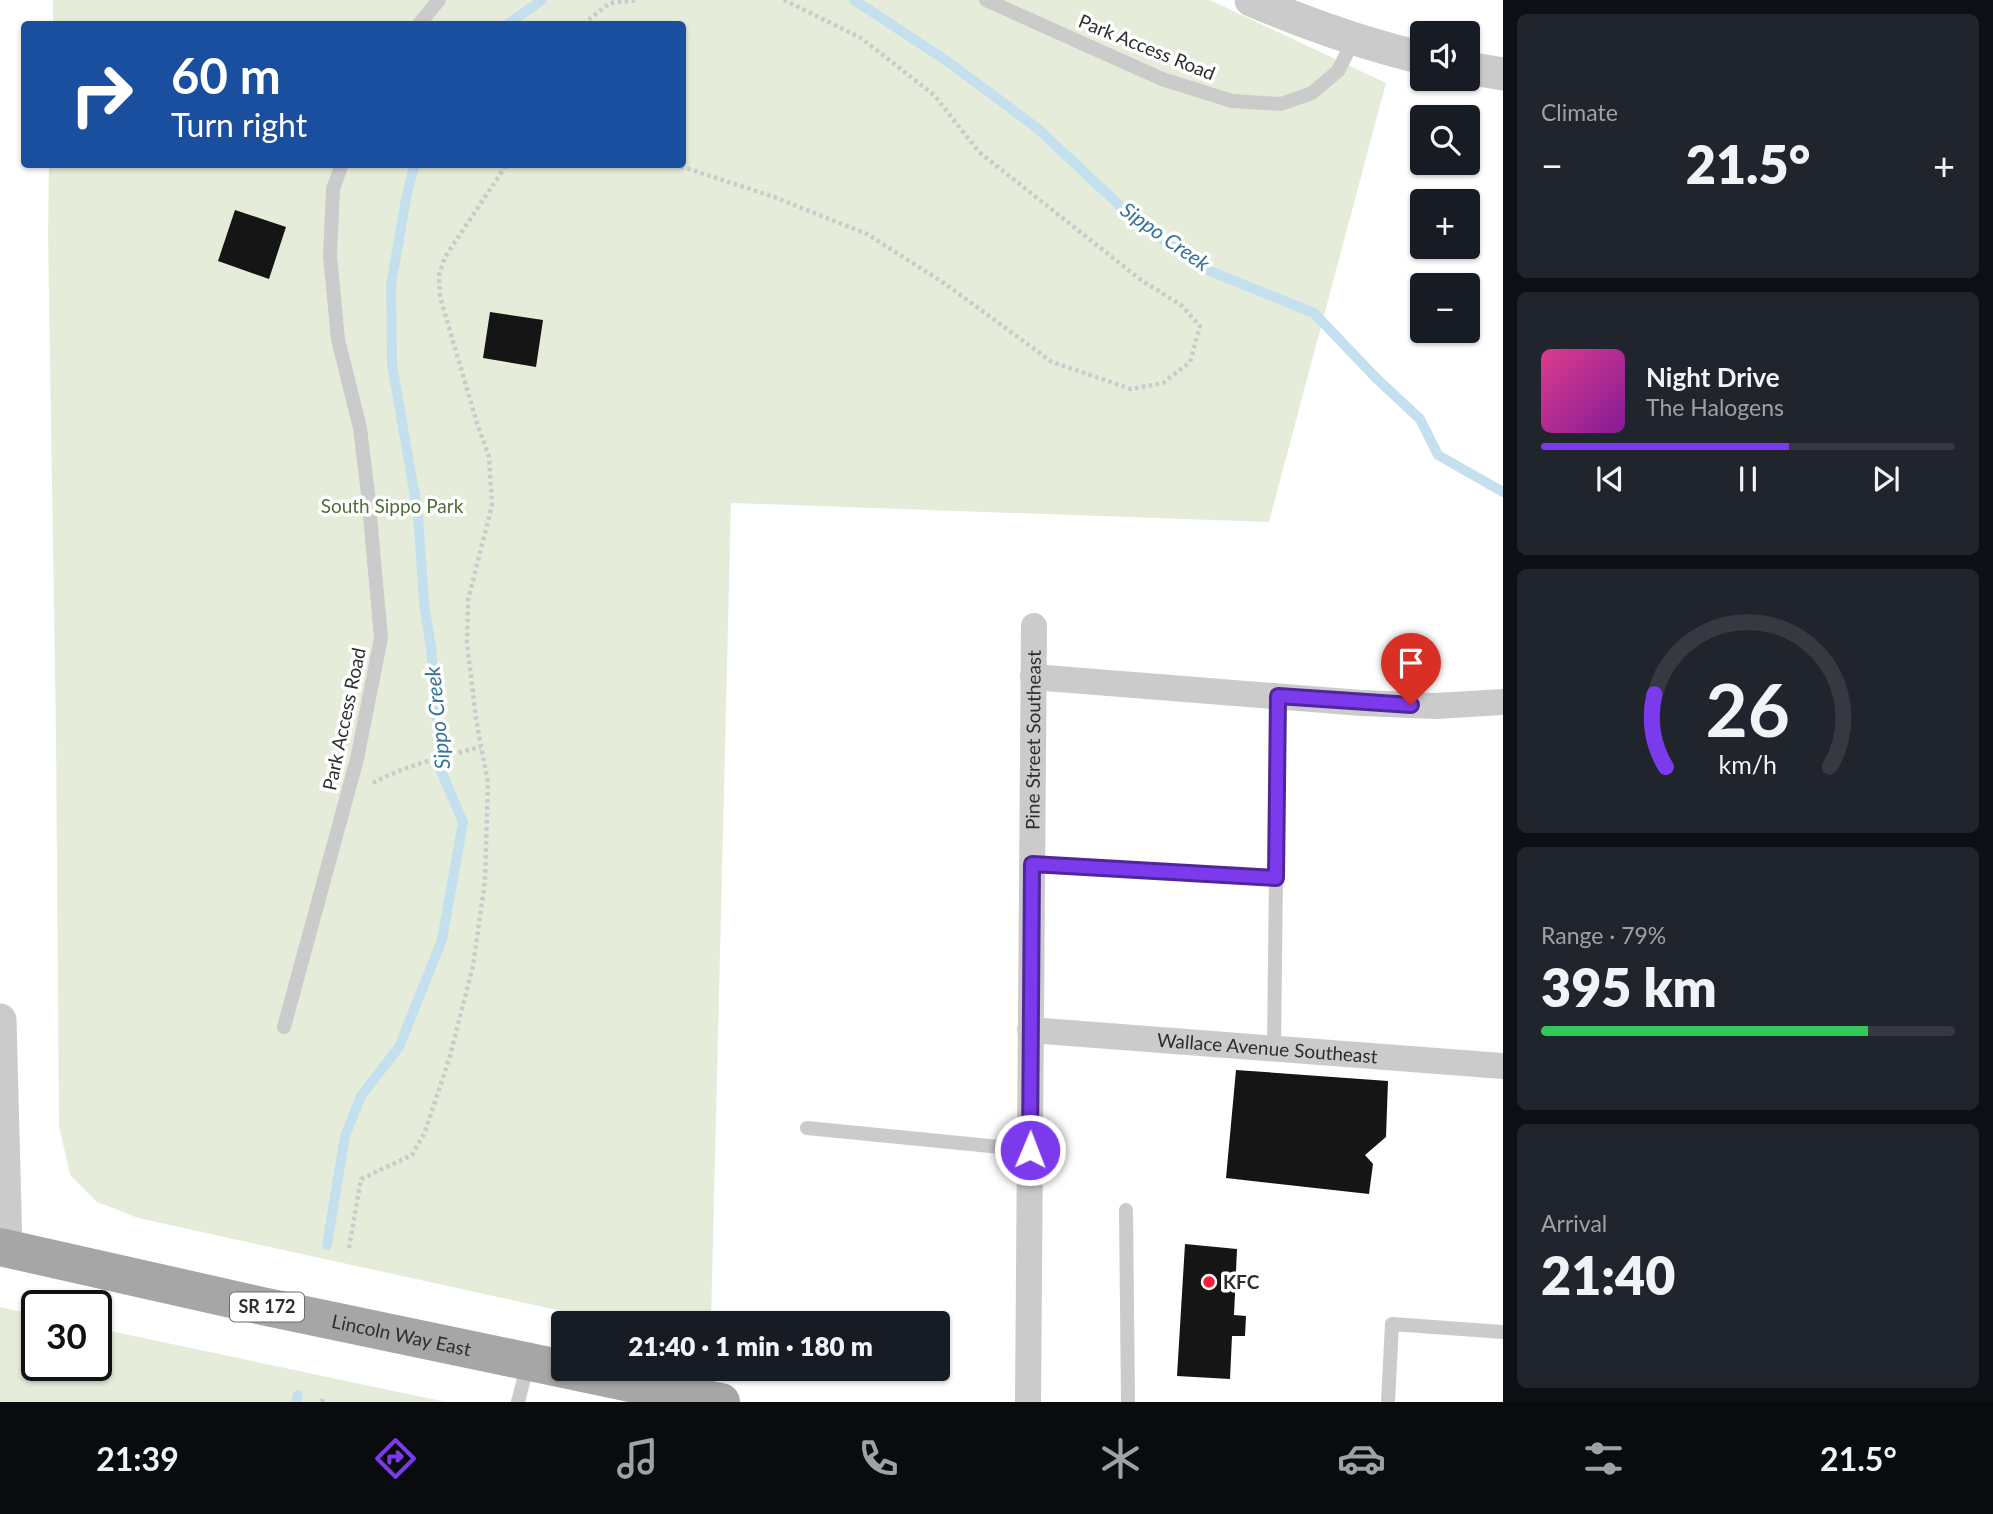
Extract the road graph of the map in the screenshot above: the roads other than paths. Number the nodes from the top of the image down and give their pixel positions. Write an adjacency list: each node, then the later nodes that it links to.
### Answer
1 (439, 0): 4 (lane)
2 (986, 0): 5 (lane, Park Access Road)
3 (1251, 0): 5 (street)
4 (422, 21)
5 (1354, 39): 6 (street)
6 (1410, 55)
7 (1480, 70): 8 (street)
8 (1503, 74)
9 (341, 168): 17 (lane, Park Access Road)
10 (1034, 626): 11 (street, Pine Street Southeast)
11 (1033, 677): 12 (street); 14 (street, Pine Street Southeast)
12 (1278, 696): 13 (street); 15 (lane)
13 (1503, 702)
14 (1032, 864): 15 (lane); 18 (street, Pine Street Southeast)
15 (1276, 878): 19 (lane)
16 (0, 1020): 24 (street)
17 (284, 1027)
18 (1030, 1030): 19 (street, Wallace Avenue Southeast); 22 (street, Pine Street Southeast)
19 (1274, 1049): 20 (street, Wallace Avenue Southeast)
20 (1503, 1066)
21 (807, 1128): 22 (lane)
22 (1030, 1150): 29 (street, Pine Street Southeast)
23 (1126, 1210): 30 (lane)
24 (3, 1248): 26 (main road, Lincoln Way East / SR 172)
25 (1503, 1332): 31 (lane)
26 (529, 1362): 27 (lane); 28 (main road, Lincoln Way East / SR 172)
27 (518, 1402)
28 (721, 1402)
29 (1028, 1402)
30 (1128, 1402)
31 (1388, 1402)

